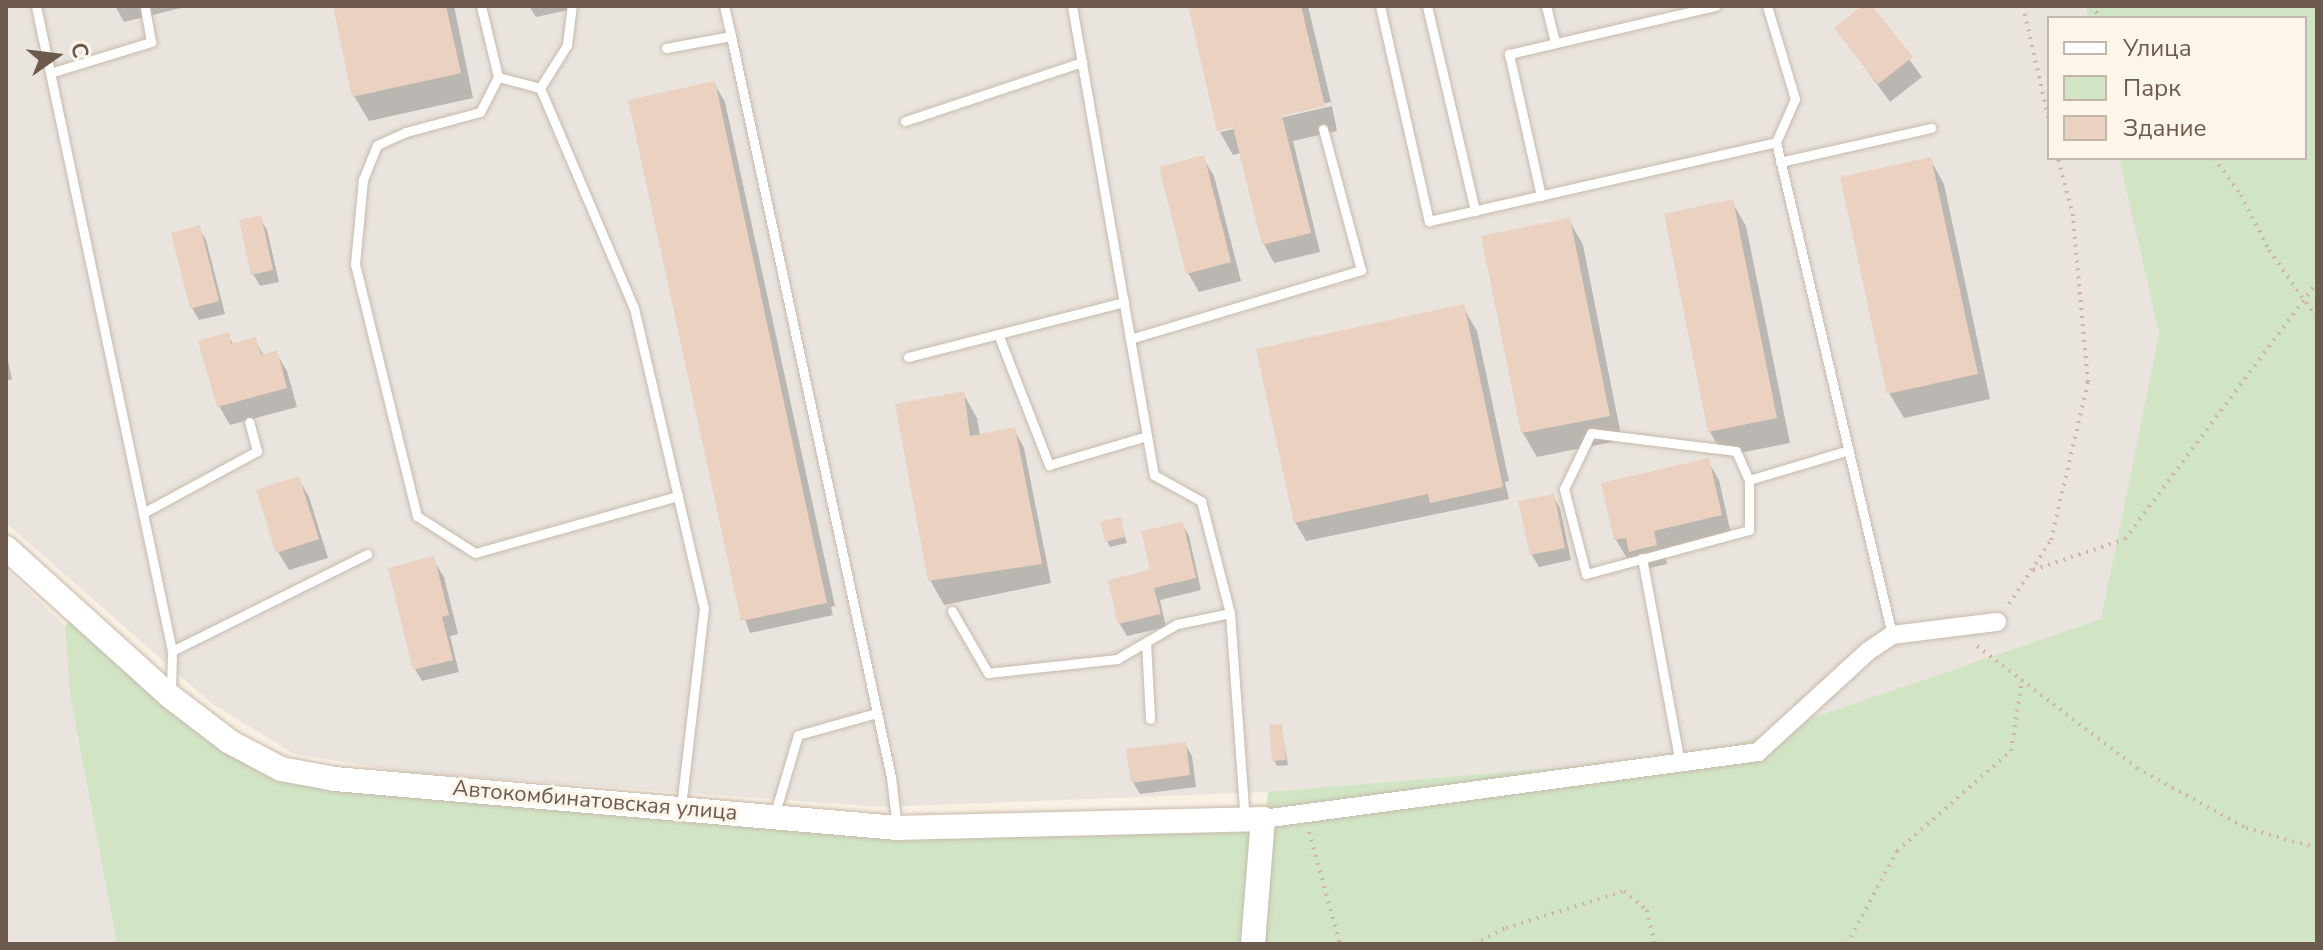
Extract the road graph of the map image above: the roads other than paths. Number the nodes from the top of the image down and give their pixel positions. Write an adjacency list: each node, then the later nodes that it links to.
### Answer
1 (36, 6): 16 (lane)
2 (481, 6): 17 (lane)
3 (572, 6): 18 (lane)
4 (724, 6): 12 (lane)
5 (1072, 6): 15 (lane)
6 (1380, 6): 25 (lane)
7 (1427, 6): 25 (lane)
8 (1546, 6): 13 (lane)
9 (1716, 6): 13 (lane)
10 (1767, 6): 22 (lane)
11 (145, 9): 16 (lane)
12 (731, 36): 14 (lane); 46 (lane)
13 (1555, 43): 24 (lane)
14 (666, 48)
15 (1082, 62): 19 (lane); 26 (lane)
16 (50, 73): 35 (lane)
17 (498, 77): 18 (lane); 34 (lane)
18 (540, 88): 34 (lane)
19 (905, 121)
20 (1931, 128): 23 (lane)
21 (1323, 129): 28 (lane)
22 (1776, 142): 23 (lane); 24 (lane)
23 (1780, 162): 32 (lane)
24 (1541, 196): 25 (lane)
25 (1475, 211)
26 (1124, 302): 27 (lane); 28 (lane)
27 (998, 334): 29 (lane); 31 (lane)
28 (1130, 339): 31 (lane)
29 (908, 357)
30 (249, 422): 35 (lane)
31 (1147, 436): 40 (lane)
32 (1849, 450): 33 (lane); 42 (lane)
33 (1749, 480): 38 (lane); 38 (lane)
34 (678, 496): 49 (lane)
35 (143, 513): 44 (lane)
36 (6, 548): 45 (street, Автокомбинатовская улица)
37 (367, 554): 44 (lane)
38 (1642, 558): 48 (lane)
39 (952, 611): 43 (lane)
40 (1230, 613): 43 (lane); 51 (lane)
41 (1997, 622): 42 (street)
42 (1892, 635): 48 (street)
43 (1146, 642): 47 (lane)
44 (172, 651): 45 (lane)
45 (171, 697): 49 (street, Автокомбинатовская улица)
46 (877, 713): 50 (lane); 52 (lane)
47 (1150, 719)
48 (1680, 763): 51 (street)
49 (681, 807): 50 (street, Автокомбинатовская улица)
50 (774, 816): 52 (street, Автокомбинатовская улица)
51 (1254, 820): 52 (street, Автокомбинатовская улица); 53 (street)
52 (897, 828)
53 (1253, 944)

